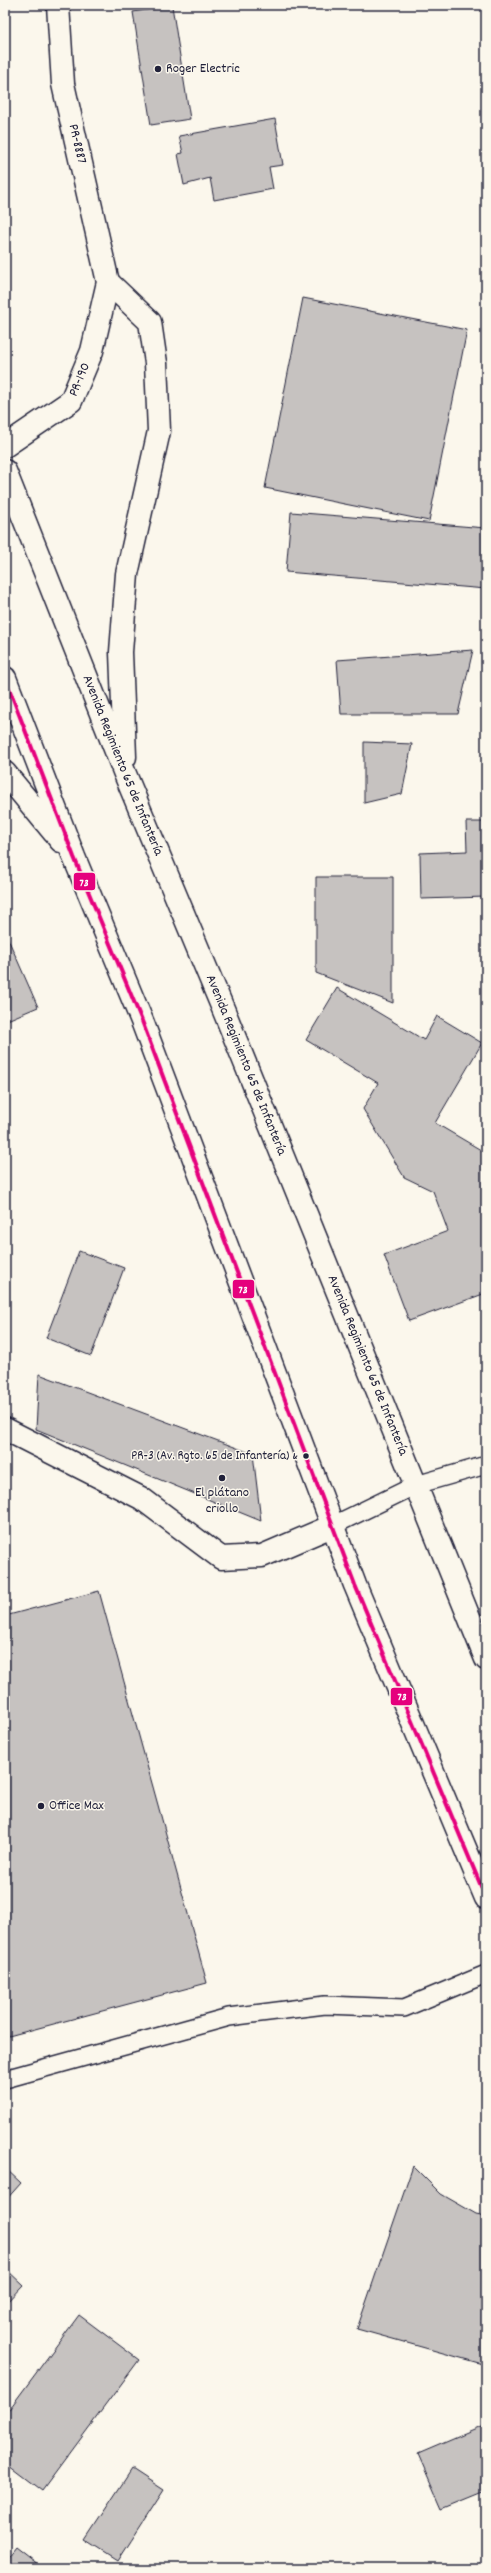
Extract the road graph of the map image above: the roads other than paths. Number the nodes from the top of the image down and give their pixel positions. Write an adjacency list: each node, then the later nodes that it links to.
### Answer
1 (58, 5): 2 (main road, PR-8887 / PR-8887)
2 (108, 282): 3 (main road, PR-190 / PR-190); 7 (main road)
3 (5, 446)
4 (5, 471): 7 (main road, Avenida Regimiento 65 de Infantería)
5 (5, 678): 8 (main road)
6 (5, 773): 8 (main road)
7 (125, 774): 11 (main road, Avenida Regimiento 65 de Infantería)
8 (74, 857): 12 (main road)
9 (5, 1429): 12 (main road)
10 (486, 1465): 11 (lane)
11 (416, 1484): 12 (lane); 13 (main road, Avenida Regimiento 65 de Infantería)
12 (332, 1526): 14 (main road)
13 (486, 1659)
14 (486, 1898)
15 (486, 1974): 16 (lane)
16 (5, 2079)

